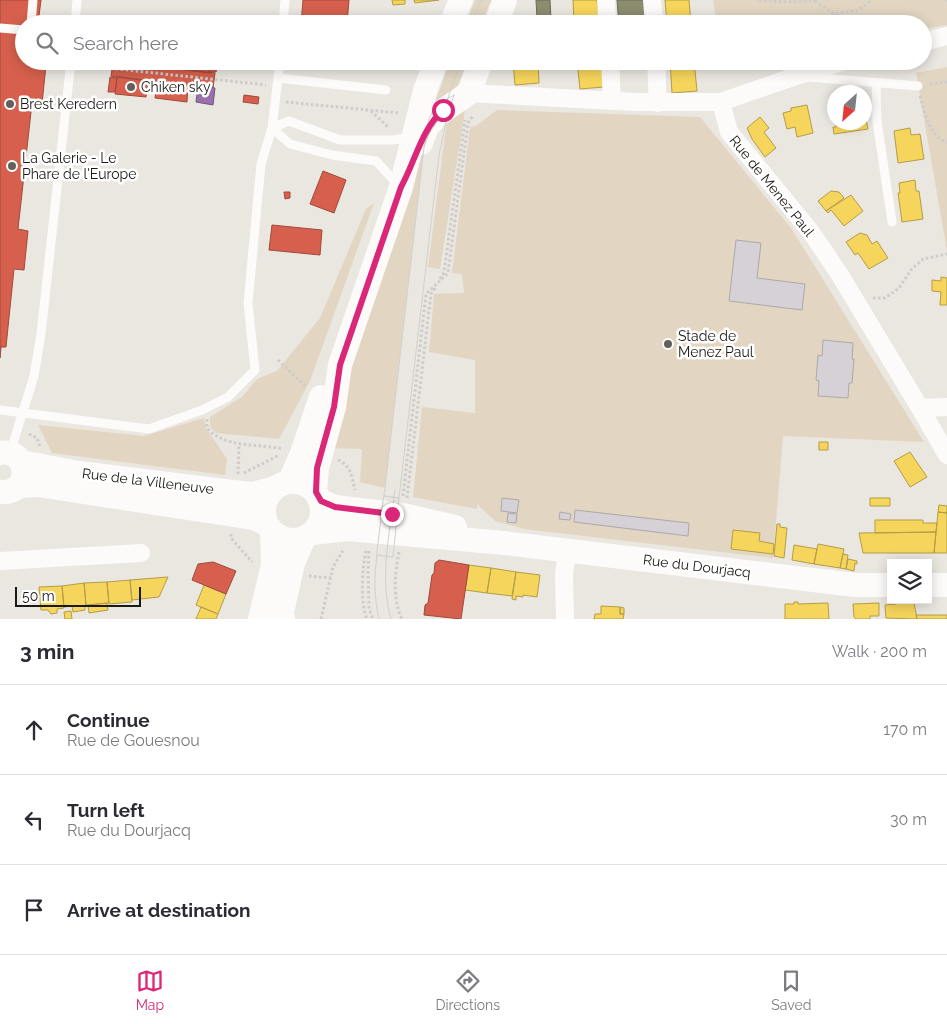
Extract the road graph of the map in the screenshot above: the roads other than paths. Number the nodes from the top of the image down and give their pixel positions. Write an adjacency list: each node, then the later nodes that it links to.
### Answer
1 (33, 0): 8 (lane)
2 (77, 0): 9 (lane)
3 (285, 0): 10 (lane)
4 (461, 0): 11 (main road)
5 (505, 0): 12 (main road)
6 (606, 0): 13 (street)
7 (652, 0): 14 (street)
8 (31, 15)
9 (76, 15)
10 (284, 15)
11 (455, 15)
12 (499, 15)
13 (607, 15)
14 (653, 15)
15 (0, 28): 16 (lane)
16 (15, 29)
17 (947, 36): 18 (street)
18 (932, 40)
19 (70, 70): 43 (lane)
20 (279, 70): 27 (lane)
21 (433, 70): 36 (main road)
22 (480, 70): 31 (main road)
23 (610, 70): 32 (street)
24 (656, 70): 34 (street)
25 (816, 70): 26 (street)
26 (796, 76): 28 (lane); 33 (street)
27 (278, 82): 30 (lane); 35 (lane)
28 (876, 83): 29 (lane); 38 (lane)
29 (918, 86)
30 (386, 90)
31 (476, 94): 32 (street); 37 (main road)
32 (612, 101): 34 (street)
33 (721, 102): 34 (street); 41 (street, Rue de Menez Paul)
34 (658, 103)
35 (272, 128): 36 (lane); 37 (lane); 43 (lane)
36 (414, 136): 37 (main road)
37 (401, 187): 39 (main road)
38 (892, 222)
39 (340, 365): 46 (main road); 48 (main road)
40 (947, 407): 41 (street)
41 (920, 408): 44 (street, Rue de Menez Paul)
42 (0, 410): 43 (lane)
43 (22, 413): 45 (lane)
44 (947, 455)
45 (10, 456): 46 (main road, Rue de la Villeneuve); 47 (main road, Rue de la Villeneuve)
46 (282, 485): 48 (main road); 49 (main road)
47 (10, 489): 49 (main road, Rue de la Villeneuve)
48 (318, 496): 50 (main road); 51 (main road, Rue du Dourjacq)
49 (269, 528): 50 (main road); 58 (main road)
50 (308, 537): 51 (main road, Rue du Dourjacq); 60 (main road)
51 (504, 543): 52 (main road, Rue du Dourjacq)
52 (567, 552): 55 (main road, Rue du Dourjacq); 61 (street)
53 (141, 553): 54 (street)
54 (0, 561)
55 (887, 585)
56 (932, 585): 57 (main road)
57 (947, 585)
58 (261, 619): 59 (main road)
59 (273, 619)
60 (283, 619)
61 (565, 619)

